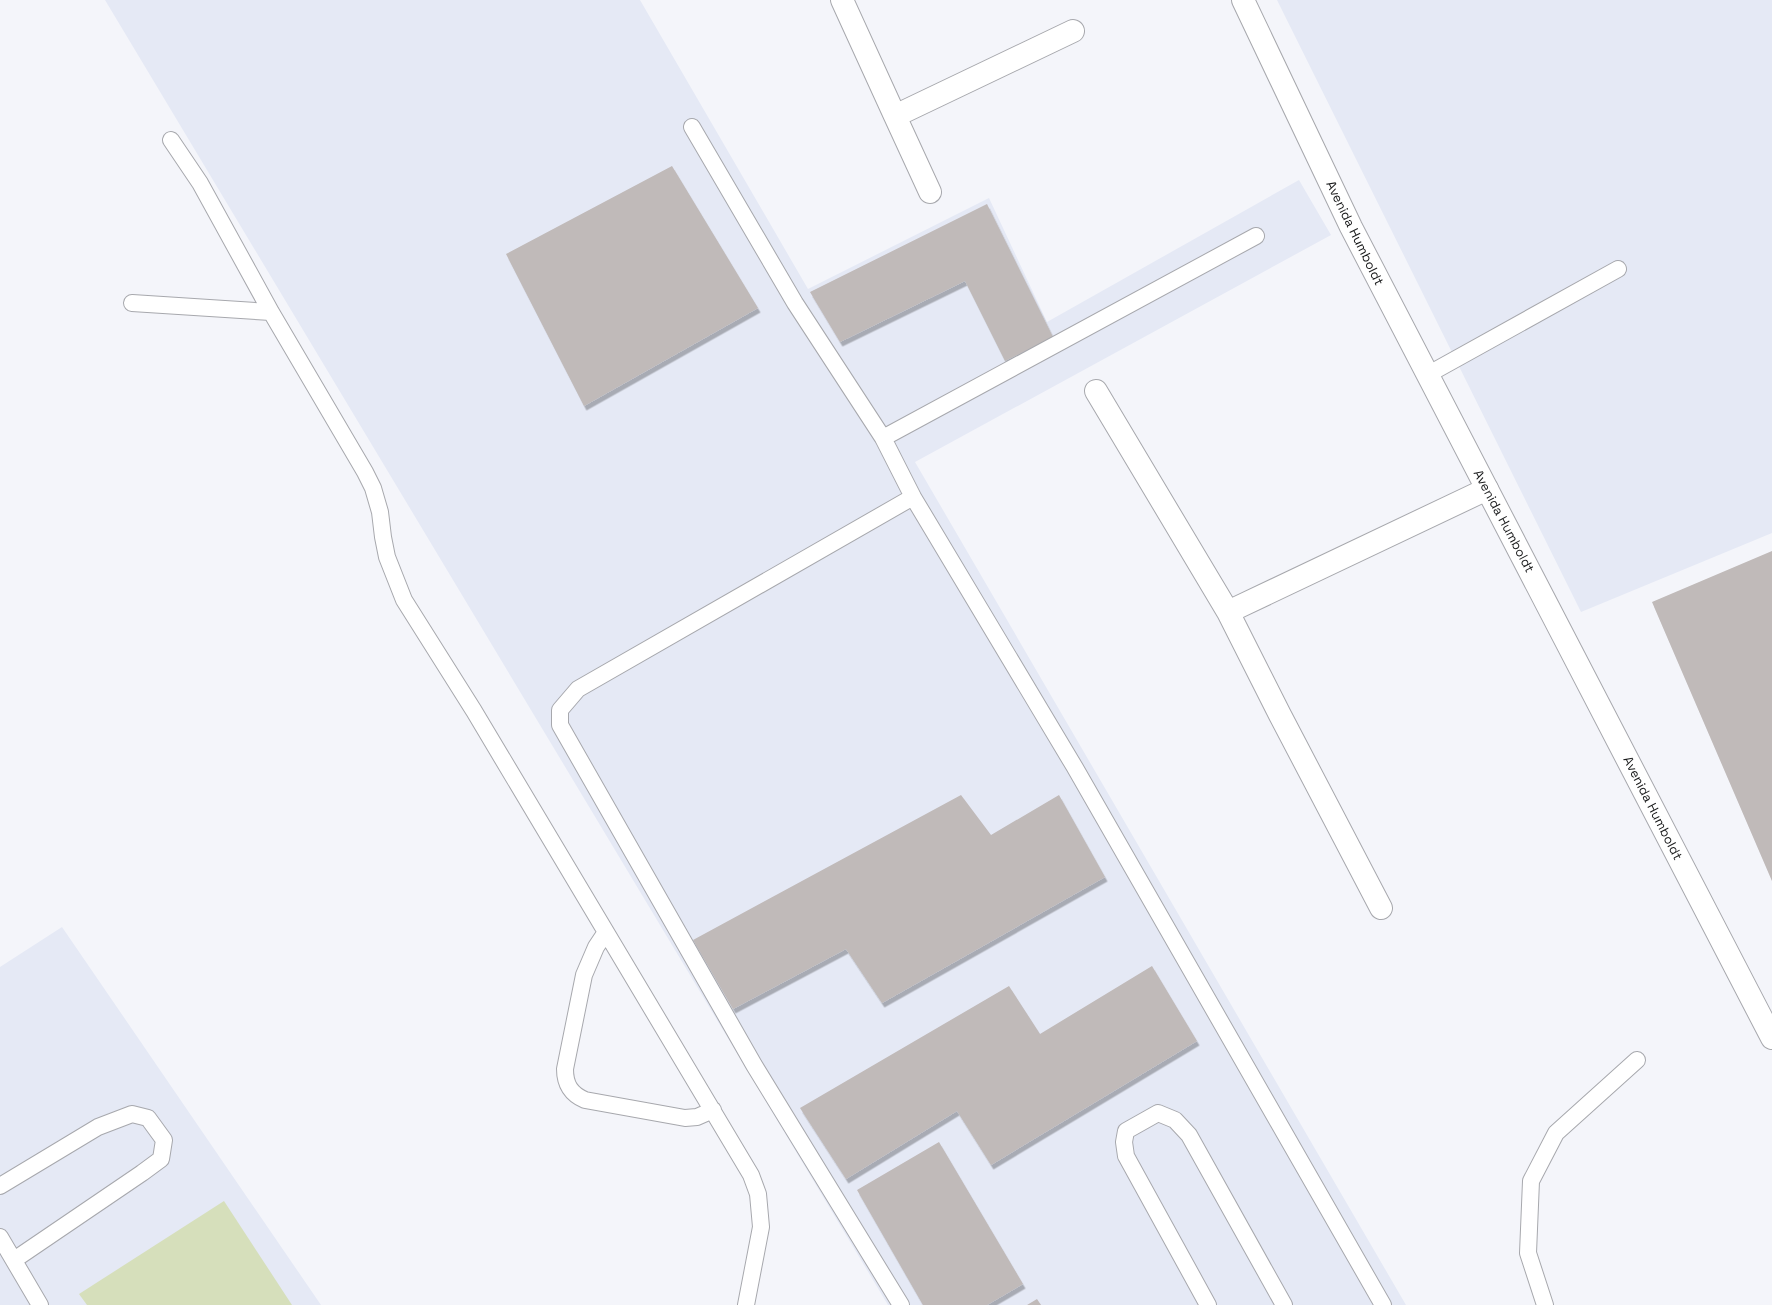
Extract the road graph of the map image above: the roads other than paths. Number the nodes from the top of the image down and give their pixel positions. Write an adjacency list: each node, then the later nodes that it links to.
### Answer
1 (842, 0): 4 (street)
2 (1243, 0): 12 (street, Avenida Humboldt)
3 (1073, 32): 4 (street)
4 (896, 116): 7 (street)
5 (692, 127): 14 (lane)
6 (171, 140): 11 (lane)
7 (930, 192)
8 (1256, 236): 14 (lane)
9 (1618, 269): 12 (lane)
10 (132, 303): 11 (lane)
11 (271, 312): 19 (lane)
12 (1427, 375): 15 (street, Avenida Humboldt)
13 (1096, 391): 17 (street)
14 (883, 438): 16 (lane)
15 (1487, 489): 17 (street); 20 (street, Avenida Humboldt)
16 (913, 497): 29 (lane); 32 (lane)
17 (1228, 612): 18 (street)
18 (1382, 908)
19 (606, 932): 23 (lane); 23 (lane)
20 (1767, 1015): 21 (street, Avenida Humboldt)
21 (1772, 1038)
22 (1637, 1060): 33 (lane)
23 (713, 1110): 28 (lane)
24 (0, 1186): 26 (lane)
25 (0, 1237): 26 (lane)
26 (14, 1260): 27 (lane)
27 (40, 1305)
28 (746, 1305)
29 (901, 1305)
30 (1208, 1305): 31 (lane)
31 (1284, 1305)
32 (1383, 1305)
33 (1545, 1305)

